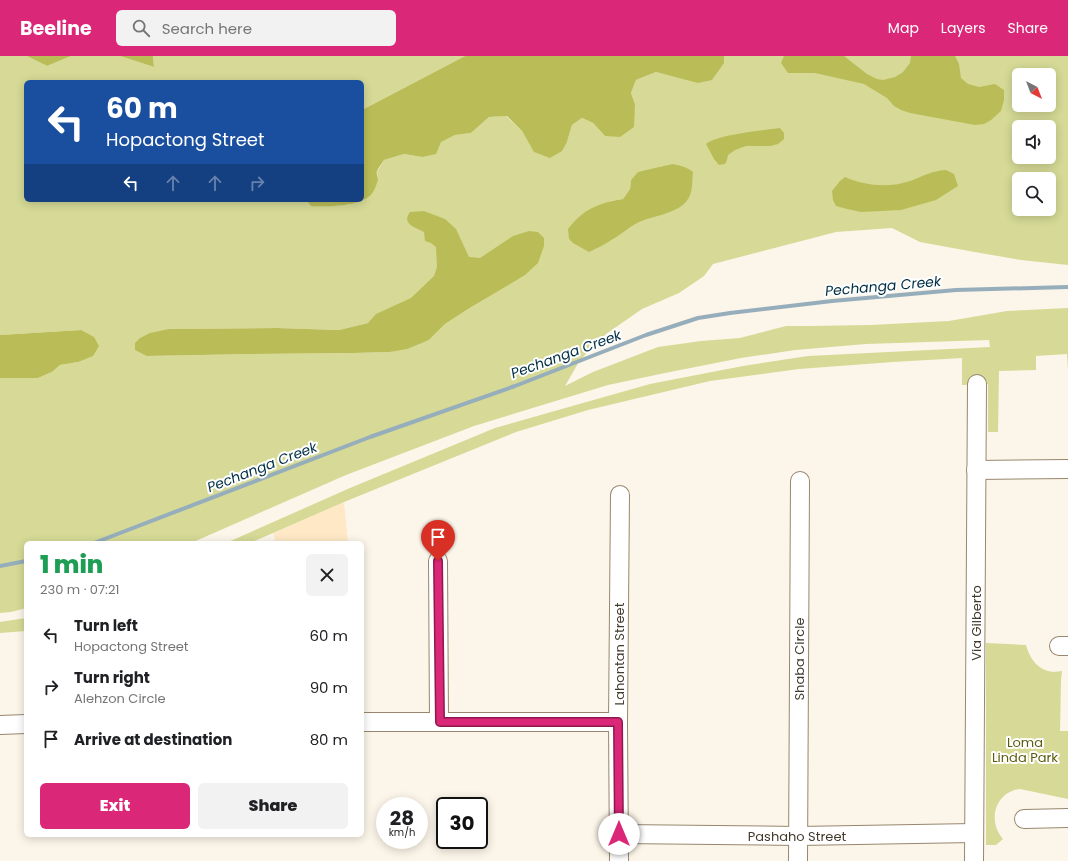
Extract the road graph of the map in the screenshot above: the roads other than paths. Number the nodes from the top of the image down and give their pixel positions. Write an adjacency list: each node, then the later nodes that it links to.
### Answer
1 (976, 384): 3 (street, Via Gilberto)
2 (1068, 469): 3 (street)
3 (976, 470): 14 (street, Via Gilberto)
4 (800, 481): 16 (street, Shaba Circle)
5 (620, 495): 9 (street, Lahontan Street)
6 (438, 561): 8 (street)
7 (364, 722): 8 (street)
8 (440, 722): 9 (street)
9 (618, 722): 15 (street, Lahontan Street)
10 (24, 724): 11 (street)
11 (0, 725)
12 (1068, 818): 13 (street)
13 (1024, 819)
14 (974, 833): 16 (street, Pashaho Street); 19 (street, Via Gilberto)
15 (619, 834): 16 (street, Pashaho Street); 17 (street, Lahontan Street)
16 (798, 836): 18 (street, Shaba Circle)
17 (619, 861)
18 (798, 861)
19 (974, 861)

